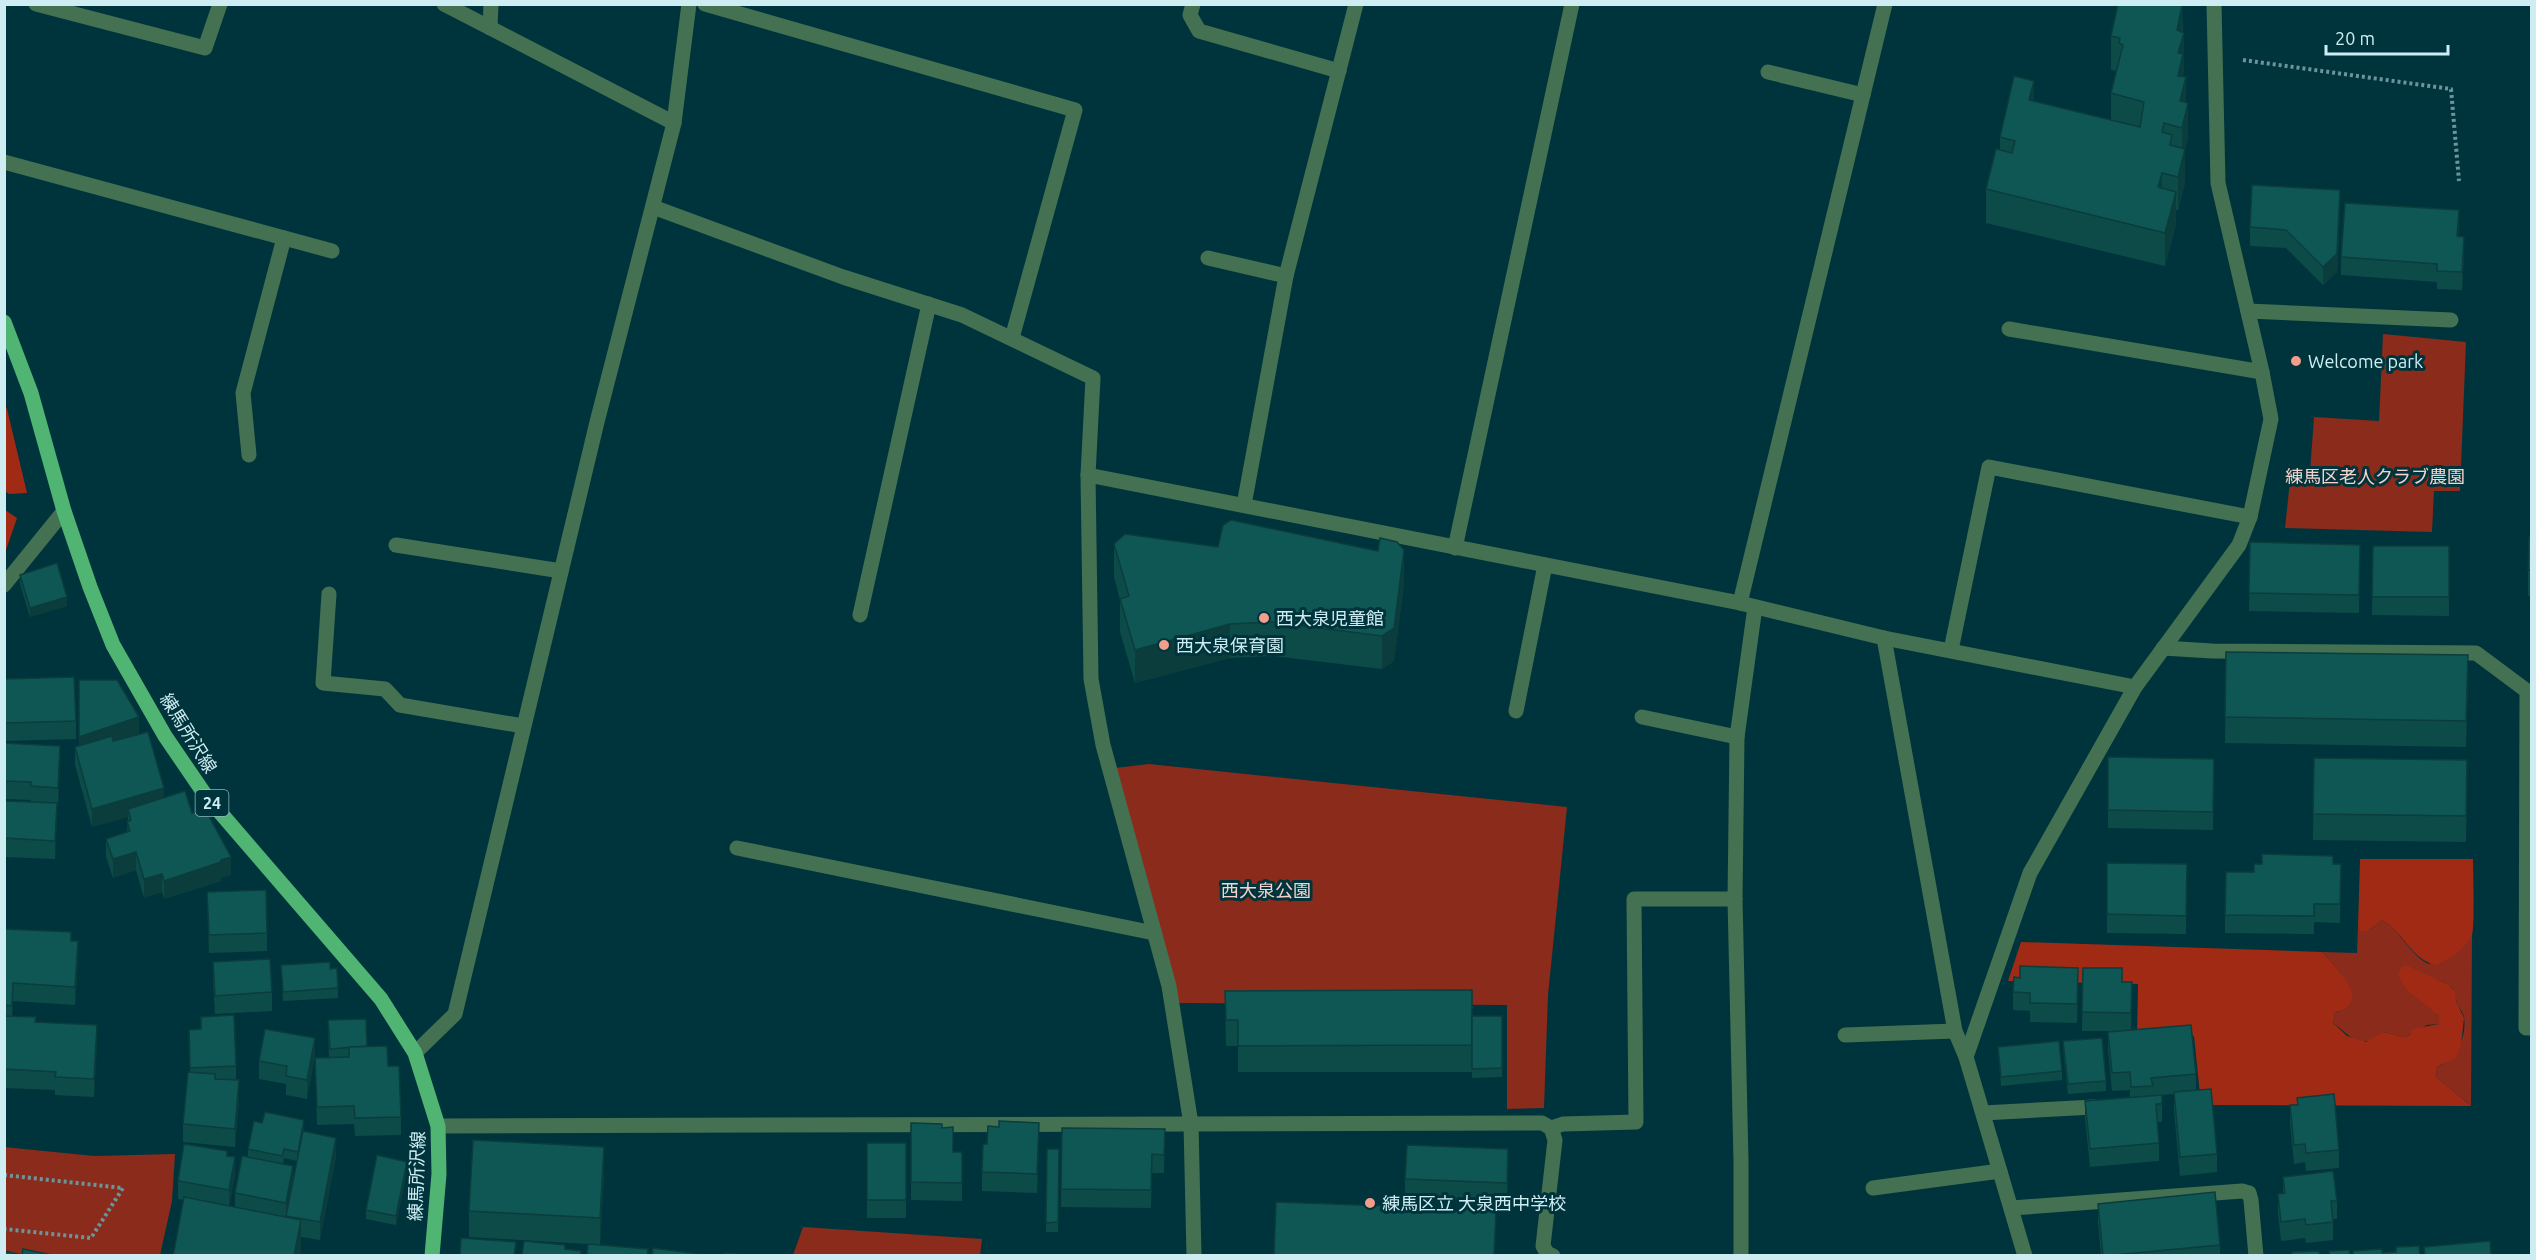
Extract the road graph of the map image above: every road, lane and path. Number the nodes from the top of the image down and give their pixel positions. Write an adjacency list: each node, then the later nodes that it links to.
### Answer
1 (36, 4): 2 (street)
2 (220, 4)
3 (444, 4): 12 (street)
4 (491, 4): 12 (street)
5 (689, 4): 17 (street)
6 (705, 4): 30 (street)
7 (1193, 4): 14 (street)
8 (1356, 4): 14 (street)
9 (1572, 4): 38 (street)
10 (1885, 4): 16 (street)
11 (2214, 4): 13 (street)
12 (490, 28): 17 (street)
13 (2215, 57): 19 (path); 26 (street)
14 (1339, 71): 24 (street)
15 (1768, 72): 16 (street)
16 (1863, 95): 43 (street)
17 (674, 123): 20 (street)
18 (4, 162): 21 (street)
19 (2460, 181)
20 (653, 207): 25 (street); 40 (street)
21 (284, 238): 22 (street); 32 (street)
22 (332, 251)
23 (1208, 258): 24 (street)
24 (1286, 276): 34 (street)
25 (929, 304): 30 (street); 44 (street)
26 (2248, 311): 27 (street); 31 (street)
27 (2451, 320)
28 (4, 322): 35 (main road, 練馬所沢線 / 24)
29 (2009, 329): 31 (street)
30 (1012, 338): 33 (street)
31 (2262, 372): 36 (street)
32 (249, 455)
33 (1088, 475): 34 (street); 56 (street)
34 (1244, 505): 38 (street)
35 (64, 511): 41 (street); 60 (main road, 練馬所沢線 / 24)
36 (2250, 517): 46 (street); 47 (street)
37 (396, 545): 40 (street)
38 (1455, 548): 39 (street)
39 (1545, 565): 43 (street); 50 (street)
40 (561, 571): 52 (street)
41 (4, 585)
42 (329, 594): 52 (street)
43 (1748, 605): 45 (street); 53 (street)
44 (860, 615)
45 (1884, 638): 47 (street); 58 (street)
46 (2163, 648): 48 (street); 49 (street)
47 (1951, 650): 48 (street)
48 (2135, 687): 61 (street)
49 (2530, 691): 57 (street)
50 (1516, 711)
51 (1642, 717): 53 (street)
52 (523, 726): 60 (street)
53 (1737, 737): 55 (street)
54 (737, 848): 56 (street)
55 (1735, 899): 66 (street); 75 (street)
56 (1154, 933): 64 (street)
57 (2532, 1028)
58 (1955, 1031): 59 (street); 61 (street)
59 (1845, 1035)
60 (415, 1053): 65 (main road, 練馬所沢線 / 24)
61 (1966, 1057): 63 (street)
62 (2094, 1107): 63 (street)
63 (1983, 1113): 67 (street)
64 (1191, 1124): 65 (street); 66 (street); 73 (street)
65 (438, 1126): 72 (main road, 練馬所沢線 / 24)
66 (1551, 1128): 74 (street)
67 (2000, 1171): 69 (street); 70 (street)
68 (4, 1175): 71 (path)
69 (1873, 1188)
70 (2012, 1208): 76 (street); 77 (street)
71 (4, 1229)
72 (432, 1256)
73 (1194, 1256)
74 (1552, 1256)
75 (1740, 1256)
76 (2025, 1256)
77 (2256, 1256)

